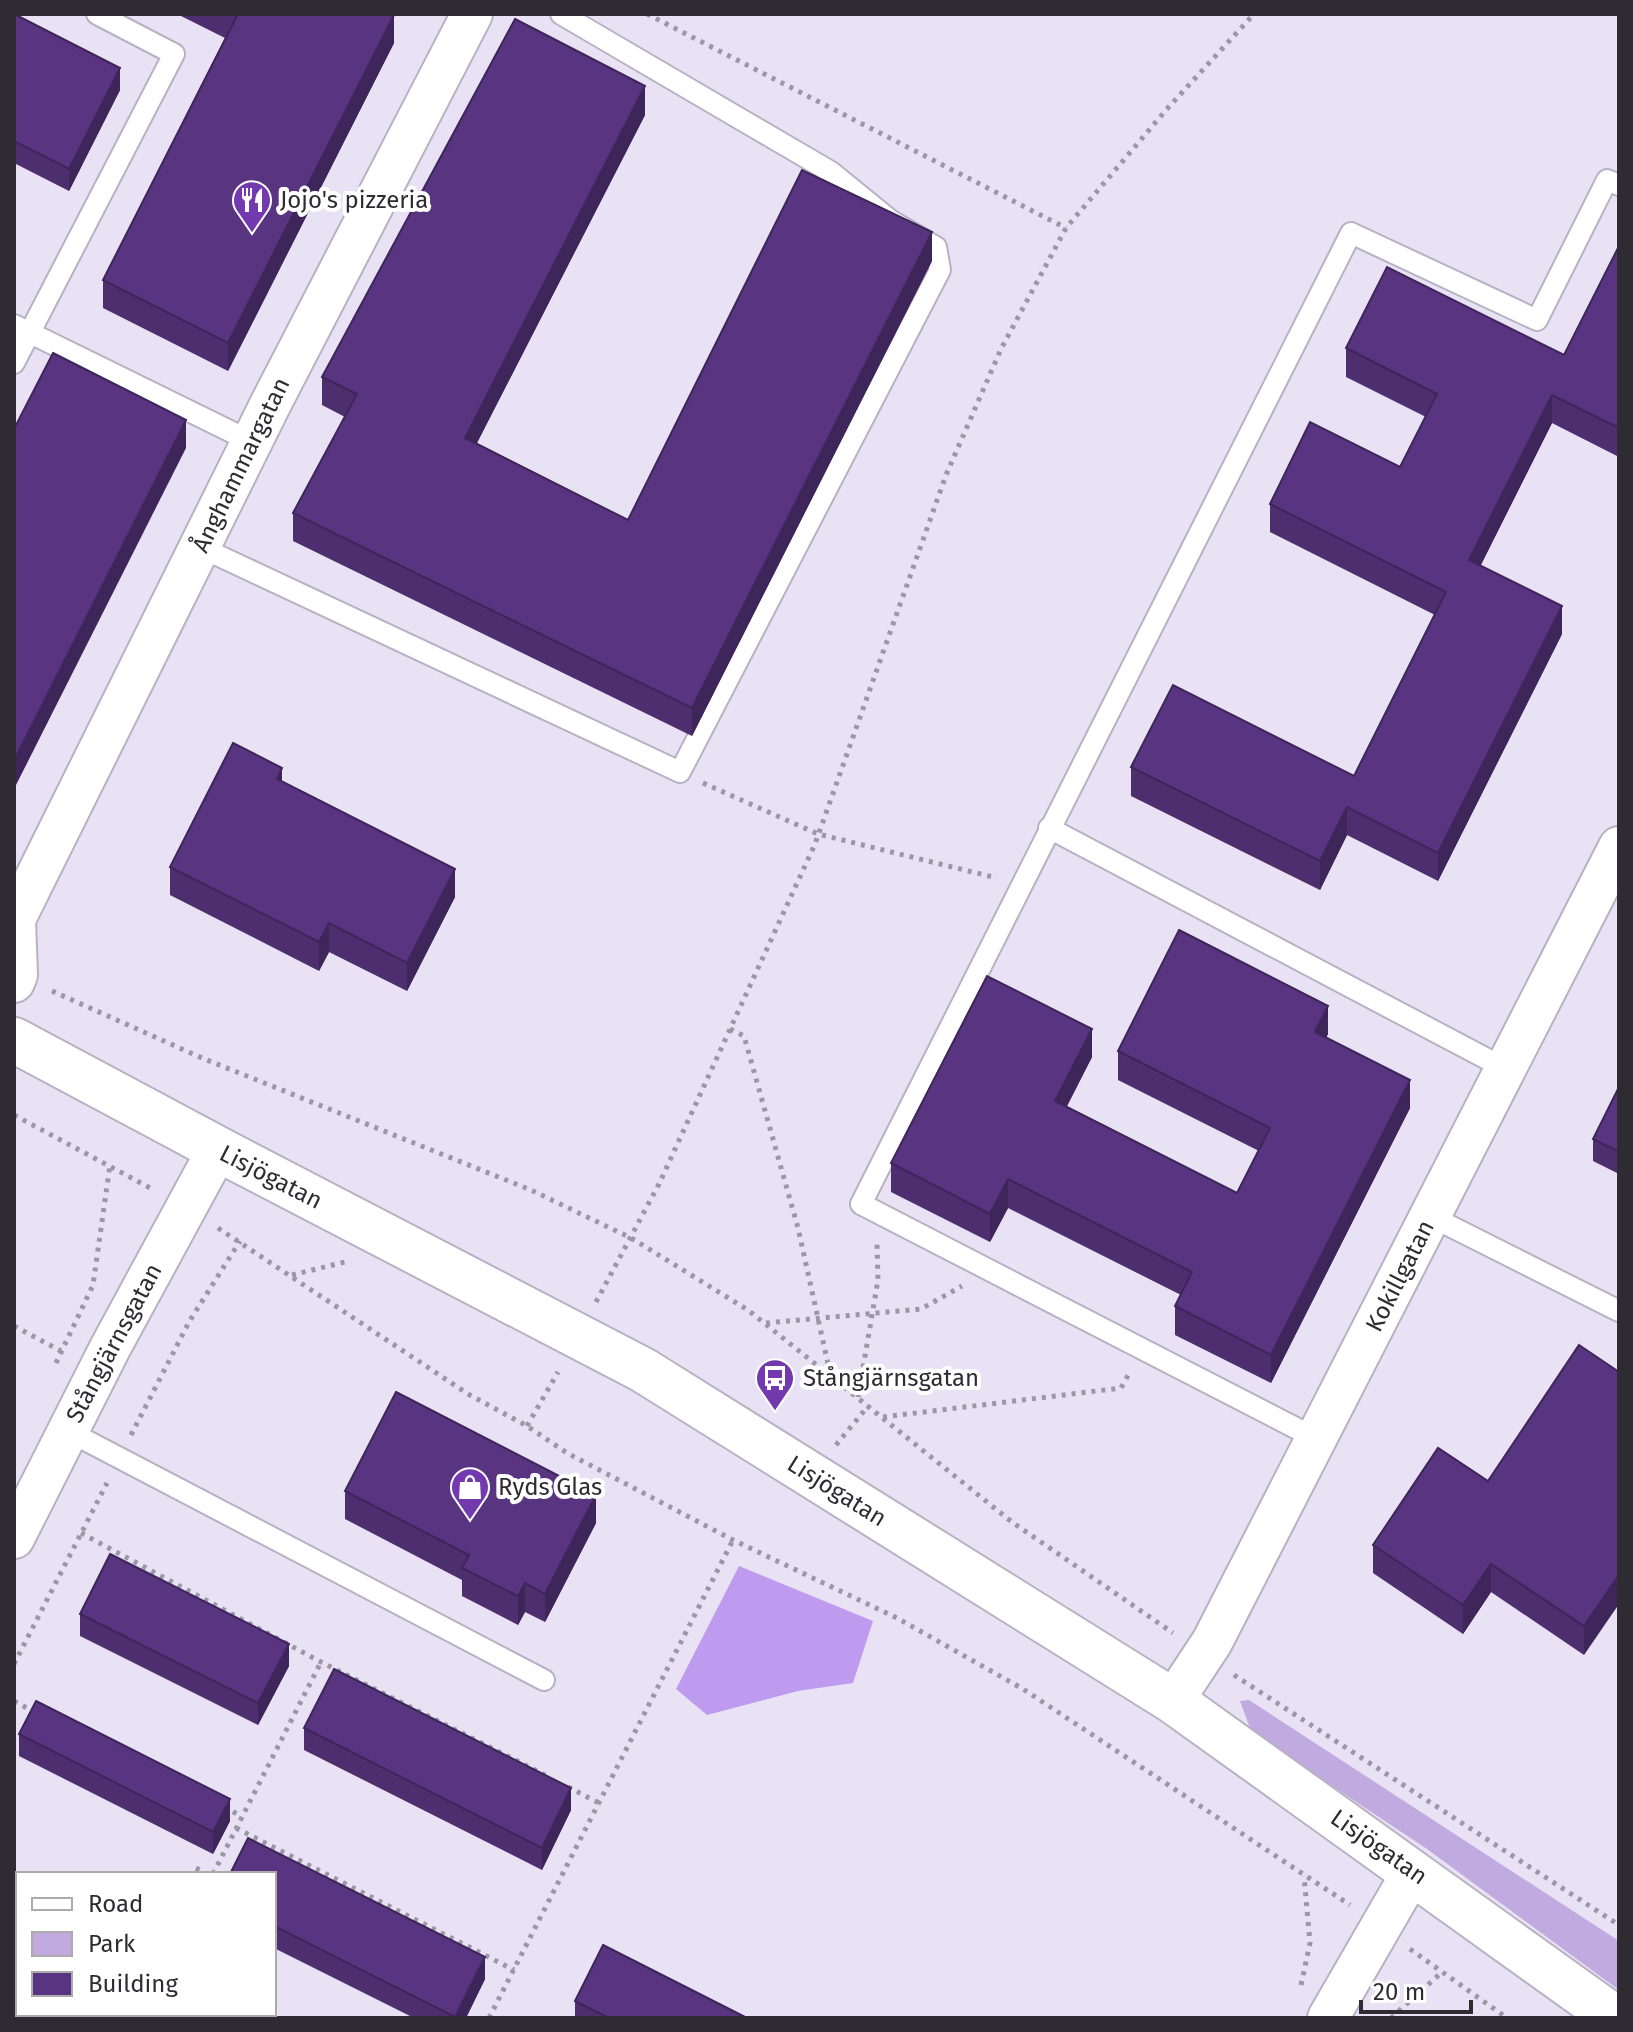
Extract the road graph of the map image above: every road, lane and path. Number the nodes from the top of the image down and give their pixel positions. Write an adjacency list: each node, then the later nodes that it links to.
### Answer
1 (97, 14): 8 (lane)
2 (472, 14): 10 (street, Ånghammargatan)
3 (561, 14): 12 (lane)
4 (647, 14): 7 (path)
5 (1254, 14): 7 (path)
6 (1619, 185): 13 (lane)
7 (1066, 228): 14 (path)
8 (22, 329): 9 (lane); 10 (lane)
9 (14, 363)
10 (252, 442): 11 (street, Ånghammargatan)
11 (200, 547): 12 (lane); 17 (street, Ånghammargatan)
12 (680, 772): 14 (path)
13 (1049, 828): 16 (lane); 21 (lane)
14 (818, 834): 16 (path); 19 (path)
15 (1619, 847): 21 (street, Kokillgatan)
16 (1022, 884): 25 (lane)
17 (15, 921): 18 (street, Ånghammargatan)
18 (16, 978): 26 (path)
19 (730, 1029): 26 (path); 34 (path)
20 (14, 1040): 23 (street, Lisjögatan)
21 (1506, 1069): 24 (street, Kokillgatan)
22 (14, 1115): 38 (path)
23 (218, 1149): 46 (street, Stångjärnsgatan); 56 (street, Lisjögatan)
24 (1430, 1216): 31 (lane); 47 (street, Kokillgatan)
25 (886, 1217): 29 (lane); 33 (path)
26 (631, 1238): 32 (path); 35 (path)
27 (240, 1241): 30 (path)
28 (351, 1260): 30 (path)
29 (980, 1265): 33 (path); 37 (lane)
30 (291, 1275): 45 (path)
31 (1619, 1311)
32 (589, 1313)
33 (872, 1313): 34 (path); 42 (path)
34 (818, 1318): 35 (path); 40 (path)
35 (765, 1323): 40 (path)
36 (14, 1326): 38 (path)
37 (1143, 1349): 44 (path); 47 (lane)
38 (61, 1351): 41 (path)
39 (560, 1367): 45 (path)
40 (831, 1374): 42 (path)
41 (50, 1375)
42 (858, 1397): 43 (path)
43 (868, 1406): 44 (path); 48 (path)
44 (882, 1417): 52 (path)
45 (527, 1426): 51 (path)
46 (68, 1431): 50 (street, Stångjärnsgatan); 54 (lane)
47 (1317, 1439): 52 (street, Kokillgatan)
48 (835, 1447)
49 (81, 1533): 53 (path)
50 (14, 1538)
51 (733, 1540): 59 (path); 68 (path)
52 (1204, 1655): 56 (street, Kokillgatan); 66 (path)
53 (321, 1662): 59 (path); 60 (path)
54 (544, 1680)
55 (14, 1701): 57 (path)
56 (1173, 1701): 63 (street, Lisjögatan)
57 (42, 1716)
58 (212, 1802): 60 (path)
59 (599, 1803): 67 (path)
60 (241, 1816): 61 (path)
61 (236, 1828): 65 (path); 67 (path)
62 (196, 1868): 64 (path)
63 (1413, 1871): 70 (street); 73 (street, Lisjögatan)
64 (205, 1872)
65 (211, 1872)
66 (1619, 1925)
67 (514, 1970): 69 (path)
68 (1300, 1989)
69 (489, 2018)
70 (1328, 2018)
71 (1391, 2018): 72 (path)
72 (1507, 2018)
73 (1615, 2018)

